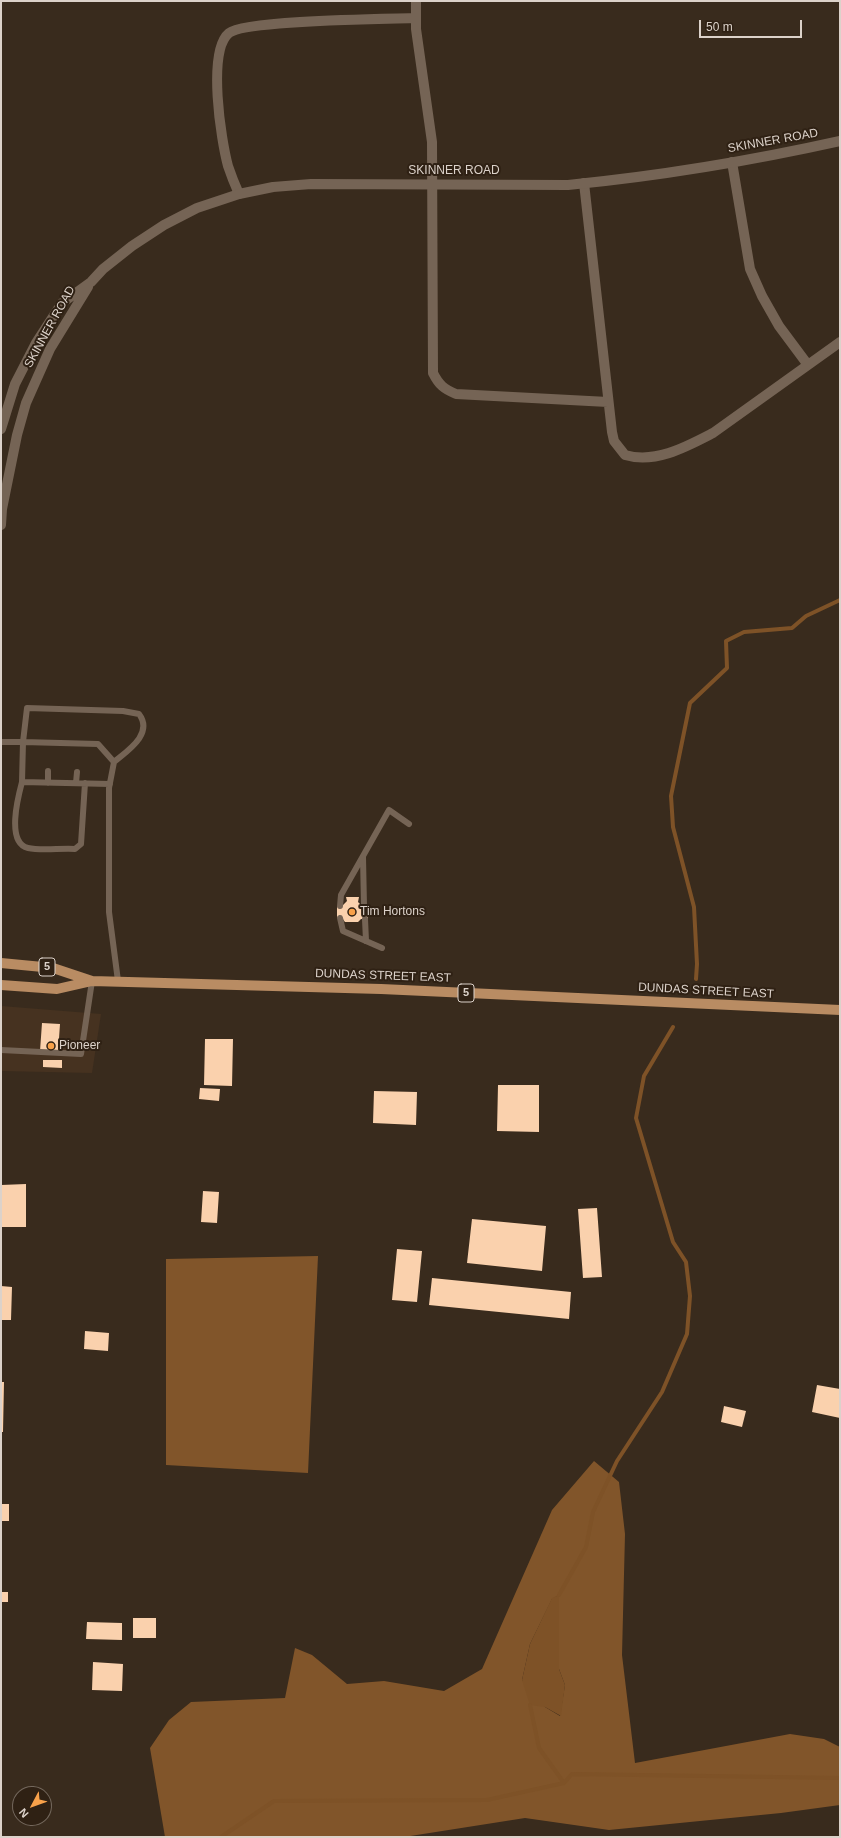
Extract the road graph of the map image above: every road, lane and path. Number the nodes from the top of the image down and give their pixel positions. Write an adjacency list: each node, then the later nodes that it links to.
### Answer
1 (416, 1): 2 (street)
2 (416, 18): 6 (street); 7 (street)
3 (840, 141): 4 (street, SKINNER ROAD)
4 (732, 162): 5 (street, SKINNER ROAD); 10 (street)
5 (584, 183): 6 (street, SKINNER ROAD); 11 (street)
6 (433, 184): 7 (street, SKINNER ROAD); 11 (street)
7 (239, 194): 8 (street, SKINNER ROAD)
8 (91, 282): 12 (street, SKINNER ROAD); 13 (street, SKINNER ROAD)
9 (840, 342): 10 (street)
10 (808, 365): 11 (street)
11 (608, 402)
12 (1, 428)
13 (1, 524)
14 (1, 742): 15 (lane)
15 (23, 742): 16 (lane); 18 (lane); 21 (lane)
16 (78, 744): 17 (lane); 18 (lane)
17 (78, 751)
18 (114, 762): 25 (lane)
19 (48, 771): 22 (lane)
20 (76, 772): 23 (lane)
21 (22, 782): 22 (lane); 24 (lane)
22 (48, 783): 23 (lane)
23 (76, 783): 24 (lane)
24 (85, 783): 25 (lane)
25 (110, 784): 36 (lane)
26 (410, 824): 27 (lane)
27 (363, 856): 28 (lane); 29 (lane)
28 (340, 906)
29 (364, 906)
30 (340, 918): 32 (lane)
31 (365, 919): 32 (lane)
32 (366, 941): 33 (lane)
33 (382, 948)
34 (1, 963): 35 (main road, DUNDAS STREET EAST / 5)
35 (92, 981): 36 (main road, DUNDAS STREET EAST / 5); 37 (main road, DUNDAS STREET EAST); 39 (lane)
36 (118, 981): 38 (main road, DUNDAS STREET EAST / 5)
37 (1, 985)
38 (840, 1010)
39 (1, 1050)

